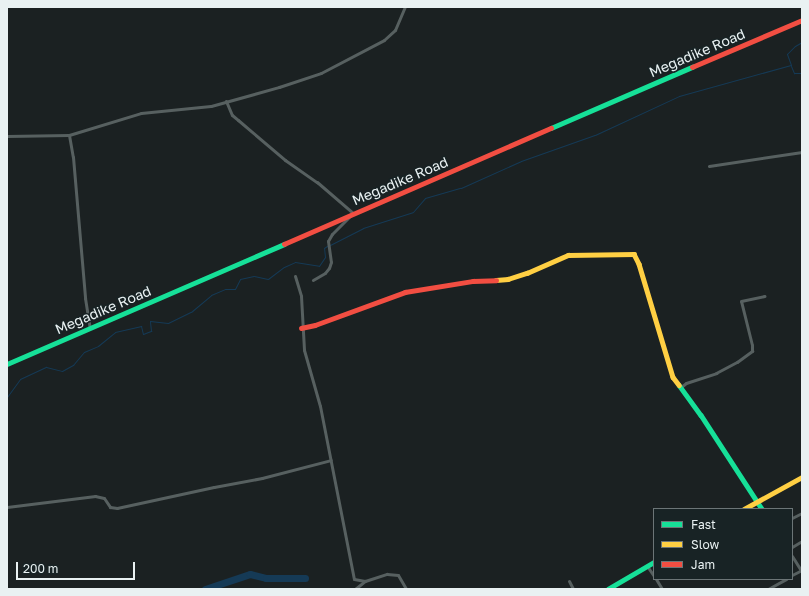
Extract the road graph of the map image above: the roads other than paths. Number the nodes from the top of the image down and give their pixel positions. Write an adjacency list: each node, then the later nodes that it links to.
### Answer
1 (405, 7): 3 (street)
2 (802, 20): 8 (main road, Megadike Road)
3 (226, 102): 4 (street); 8 (street)
4 (69, 135): 5 (street); 12 (street)
5 (7, 136)
6 (802, 152): 7 (street)
7 (709, 166)
8 (354, 213): 10 (street); 12 (main road, Megadike Road)
9 (295, 276): 13 (street)
10 (313, 280)
11 (764, 296): 15 (street)
12 (90, 328): 14 (main road, Megadike Road)
13 (302, 328): 15 (main road); 16 (street)
14 (7, 364)
15 (681, 387): 18 (main road)
16 (331, 460): 19 (street); 33 (street)
17 (802, 477): 18 (main road)
18 (757, 501): 20 (main road); 21 (main road)
19 (7, 507)
20 (746, 508)
21 (761, 508)
22 (802, 513): 23 (street)
23 (793, 518)
24 (802, 541): 25 (street)
25 (793, 546)
26 (793, 558): 29 (street)
27 (653, 563): 28 (main road)
28 (647, 566): 30 (street); 38 (main road)
29 (802, 571)
30 (653, 575)
31 (657, 580): 39 (street)
32 (784, 580): 40 (street)
33 (365, 581): 35 (street); 36 (street)
34 (569, 581): 37 (street)
35 (355, 589)
36 (406, 589)
37 (573, 589)
38 (608, 589)
39 (662, 589)
40 (768, 589)

